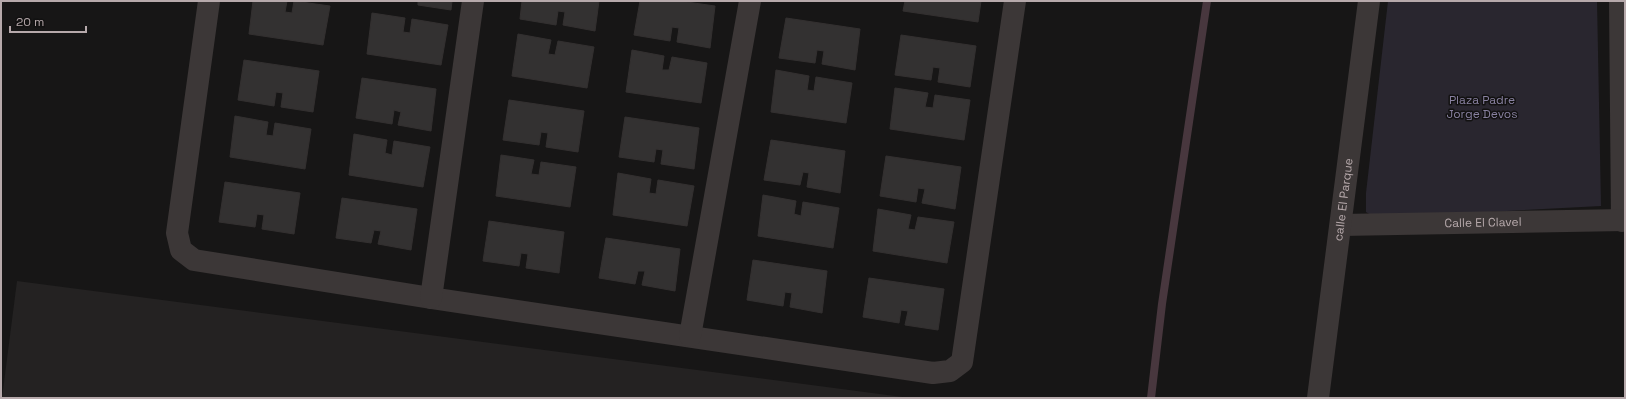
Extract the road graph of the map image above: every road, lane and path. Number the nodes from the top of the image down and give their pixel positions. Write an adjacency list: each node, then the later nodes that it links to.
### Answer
1 (209, 1): 9 (street)
2 (473, 1): 9 (street)
3 (750, 1): 10 (street)
4 (1015, 1): 10 (street)
5 (1369, 1): 8 (street, calle El Parque)
6 (1620, 1): 7 (street)
7 (1624, 220): 8 (street, Calle El Clavel)
8 (1341, 225): 11 (street, calle El Parque)
9 (431, 298): 10 (street)
10 (690, 336)
11 (1318, 398)

